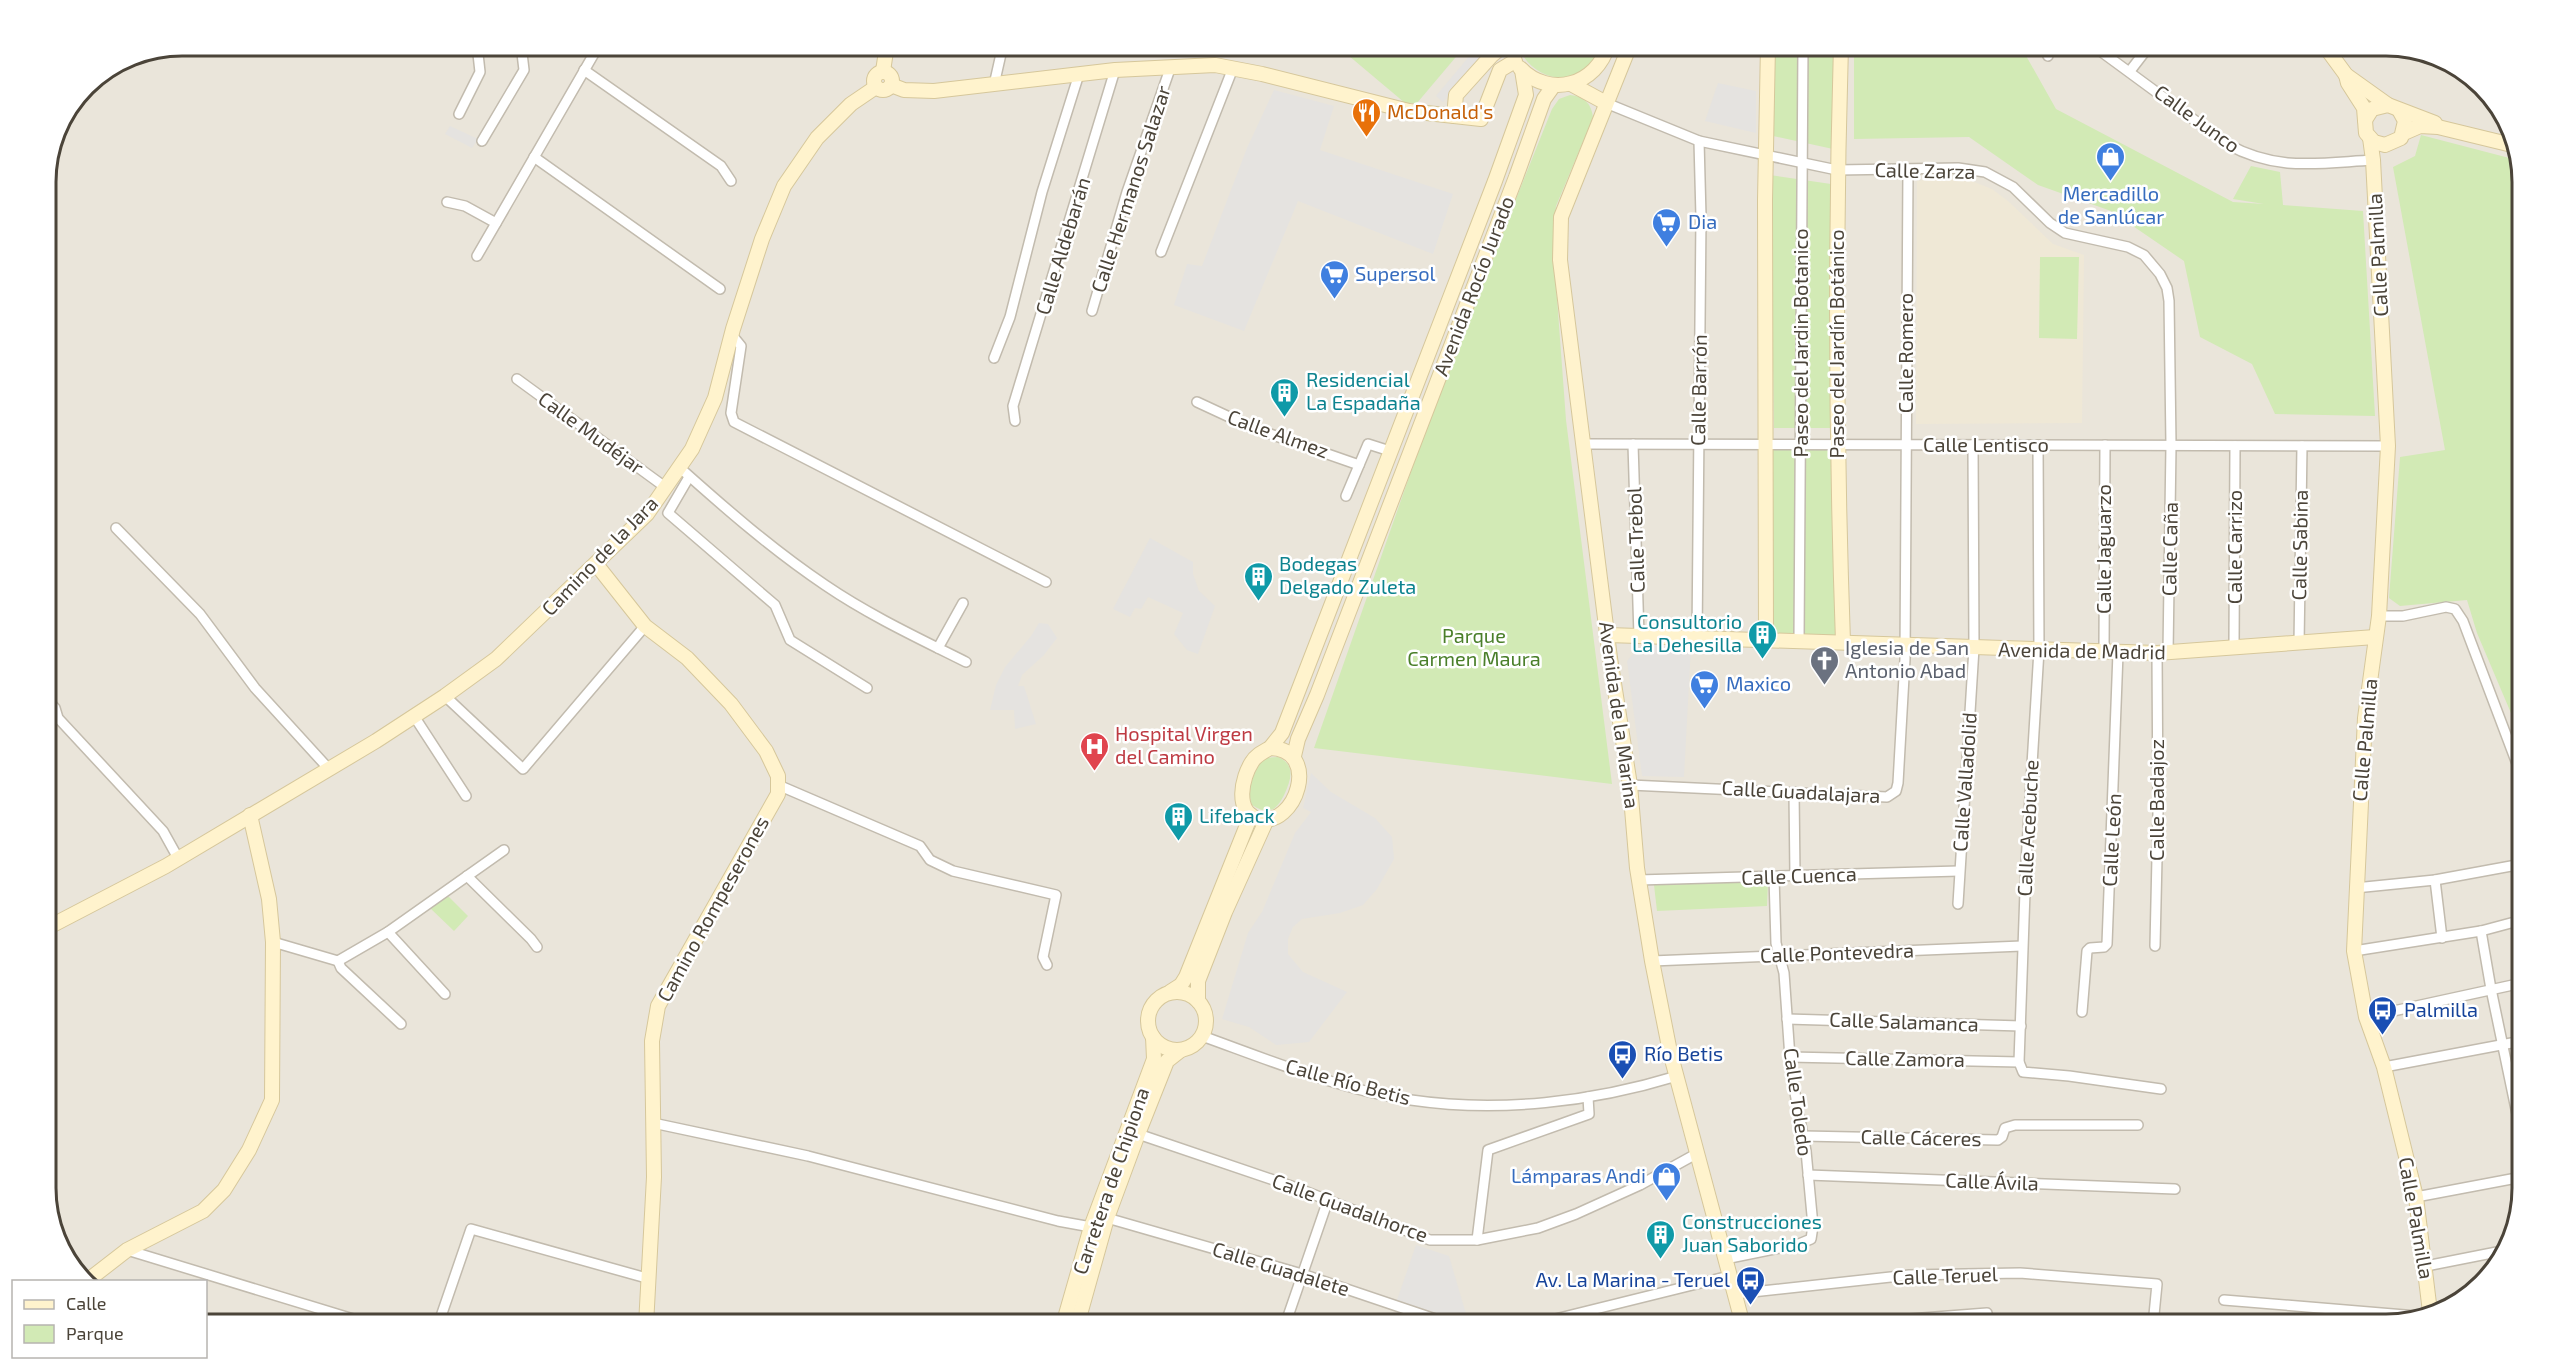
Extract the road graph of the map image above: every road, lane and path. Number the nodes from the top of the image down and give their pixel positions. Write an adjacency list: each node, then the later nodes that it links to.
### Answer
1 (478, 56): 36 (street)
2 (522, 56): 42 (street)
3 (593, 56): 19 (street)
4 (885, 56): 22 (street)
5 (1001, 56): 30 (street)
6 (1493, 56): 21 (street)
7 (1514, 56): 16 (street, Avenida Rocío Jurado)
8 (1605, 56): 27 (street)
9 (1625, 56): 28 (street, Avenida de la Marina)
10 (1768, 56): 46 (street)
11 (1803, 56): 49 (street, Paseo del Jardin Botanico)
12 (1841, 56): 51 (street, Paseo del Jardín Botánico)
13 (2108, 56): 23 (street, Calle Junco)
14 (2142, 56): 23 (street)
15 (2332, 56): 25 (street)
16 (1518, 65): 26 (street); 31 (street); 78 (street, Avenida Rocío Jurado)
17 (1172, 66): 18 (street); 20 (street); 58 (street, Calle Hermanos Salazar)
18 (1233, 68): 37 (street); 55 (street)
19 (585, 70): 47 (street); 52 (street)
20 (1115, 70): 24 (street); 63 (street, Calle Aldebarán)
21 (1478, 70): 26 (street); 37 (street)
22 (883, 71): 29 (street); 32 (street)
23 (2130, 71): 48 (street, Calle Junco)
24 (1079, 74): 30 (street); 60 (street)
25 (2346, 75): 35 (street); 38 (street)
26 (1496, 83): 37 (street)
27 (1571, 84): 31 (street); 33 (street, Calle Zarza)
28 (1614, 84): 33 (street); 34 (street, Avenida de la Marina)
29 (891, 85): 30 (street); 32 (street)
30 (994, 85)
31 (1554, 85): 111 (street, Avenida Rocío Jurado)
32 (876, 87): 59 (street, Camino de la Jara)
33 (1588, 93): 34 (street, Calle Zarza)
34 (1606, 103): 43 (street, Calle Zarza); 64 (street, Avenida de la Marina)
35 (2393, 108): 38 (street); 39 (street); 40 (street)
36 (459, 114)
37 (1454, 116)
38 (2365, 120): 41 (street)
39 (2438, 127): 40 (street); 44 (street)
40 (2404, 133): 45 (street)
41 (2370, 138): 45 (street); 48 (street, Calle Palmilla)
42 (482, 141)
43 (1699, 141): 46 (street, Calle Zarza); 66 (street, Calle Barrón)
44 (2506, 143)
45 (2385, 145): 48 (street)
46 (1767, 155): 49 (street, Calle Zarza); 67 (street)
47 (534, 157): 54 (street); 57 (street)
48 (2373, 160): 77 (street, Calle Palmilla)
49 (1802, 163): 51 (street, Calle Zarza); 68 (street, Paseo del Jardin Botanico)
50 (1908, 169): 51 (street, Calle Zarza); 70 (street, Calle Romero); 74 (street, Calle Zarza)
51 (1837, 170): 69 (street, Paseo del Jardín Botánico)
52 (731, 181)
53 (447, 202): 54 (street)
54 (496, 223): 56 (street)
55 (1161, 252)
56 (477, 256)
57 (720, 289)
58 (1092, 311)
59 (732, 335): 80 (street, Camino de la Jara); 85 (street)
60 (994, 358)
61 (518, 379): 81 (street, Calle Mudéjar)
62 (1197, 402): 79 (street, Calle Almez)
63 (1014, 421)
64 (1583, 444): 65 (street, Calle Lentisco); 89 (street, Avenida de la Marina)
65 (1632, 444): 66 (street, Calle Lentisco); 90 (street, Calle Trebol)
66 (1699, 444): 67 (street, Calle Lentisco); 92 (street, Calle Barrón)
67 (1767, 444): 68 (street, Calle Lentisco); 93 (street)
68 (1801, 444): 69 (street, Calle Lentisco); 94 (street, Paseo del Jardin Botanico)
69 (1838, 444): 70 (street, Calle Lentisco); 95 (street, Paseo del Jardín Botánico)
70 (1905, 445): 71 (street, Calle Lentisco); 97 (street, Calle Romero)
71 (1973, 445): 72 (street, Calle Lentisco); 99 (street, Calle Valladolid)
72 (2038, 445): 73 (street, Calle Lentisco); 101 (street, Calle Acebuche)
73 (2105, 445): 74 (street, Calle Lentisco); 102 (street, Calle Jaguarzo)
74 (2171, 445): 75 (street, Calle Lentisco); 103 (street, Calle Caña)
75 (2235, 446): 76 (street, Calle Lentisco); 100 (street, Calle Carrizo)
76 (2302, 446): 77 (street, Calle Lentisco); 96 (street, Calle Sabina)
77 (2388, 446): 87 (street, Calle Palmilla)
78 (1390, 451): 79 (street); 109 (street, Avenida Rocío Jurado)
79 (1359, 465): 82 (street)
80 (684, 472): 81 (street, Camino de la Jara); 98 (street); 105 (street)
81 (665, 487): 84 (street, Camino de la Jara)
82 (1347, 496)
83 (116, 528): 112 (street)
84 (596, 564): 88 (street); 106 (street, Camino de la Jara)
85 (1046, 582)
86 (963, 603): 98 (street)
87 (2379, 616): 91 (street, Calle Palmilla); 110 (street)
88 (645, 626): 106 (street); 113 (street)
89 (1608, 635): 90 (street, Avenida de Madrid); 114 (street, Avenida de la Marina)
90 (1639, 636): 92 (street, Avenida de Madrid)
91 (2375, 637): 96 (street, Avenida de Madrid); 129 (street, Calle Palmilla)
92 (1697, 639): 93 (street, Avenida de Madrid)
93 (1766, 640): 94 (street, Avenida de Madrid)
94 (1799, 641): 95 (street, Avenida de Madrid)
95 (1843, 642): 97 (street, Avenida de Madrid)
96 (2299, 644): 100 (street, Avenida de Madrid)
97 (1905, 645): 99 (street, Avenida de Madrid); 115 (street, Calle Guadalajara)
98 (938, 648): 104 (street)
99 (1974, 648): 101 (street, Avenida de Madrid); 123 (street, Calle Valladolid)
100 (2234, 648): 103 (street, Avenida de Madrid)
101 (2040, 650): 102 (street, Avenida de Madrid); 137 (street, Calle Acebuche)
102 (2111, 652): 103 (street, Avenida de Madrid); 150 (street, Calle León)
103 (2163, 653): 138 (street, Calle Badajoz)
104 (966, 662)
105 (867, 688)
106 (446, 696): 108 (street, Camino de la Jara)
107 (56, 711): 121 (street)
108 (414, 716): 112 (street, Camino de la Jara); 116 (street)
109 (1270, 748): 111 (street); 118 (street)
110 (2512, 749)
111 (1294, 756): 119 (street)
112 (328, 768): 117 (street, Camino de la Jara)
113 (778, 785): 144 (street); 167 (street, Camino Rompeserones)
114 (1630, 785): 115 (street, Calle Guadalajara); 127 (street, Avenida de la Marina)
115 (1794, 792): 125 (street)
116 (466, 796)
117 (250, 815): 121 (street, Camino de la Jara); 136 (street)
118 (1251, 815): 119 (street); 147 (street)
119 (1267, 819): 149 (street)
120 (504, 850): 124 (street)
121 (178, 858): 131 (street, Camino de la Jara)
122 (2512, 866): 128 (street)
123 (1959, 871): 125 (street, Calle Cuenca); 130 (street, Calle Valladolid)
124 (467, 876): 134 (street); 139 (street)
125 (1795, 876): 126 (street, Calle Cuenca)
126 (1774, 877): 127 (street, Calle Cuenca); 141 (street, Calle Toledo)
127 (1638, 880): 143 (street, Avenida de la Marina)
128 (2435, 880): 129 (street); 135 (street)
129 (2355, 888): 140 (street, Calle Palmilla)
130 (1958, 904)
131 (56, 923)
132 (2512, 923): 133 (street)
133 (2481, 931): 135 (street); 146 (street)
134 (388, 932): 142 (street); 148 (street)
135 (2442, 938): 140 (street)
136 (273, 942): 142 (street); 180 (street)
137 (2022, 945): 141 (street, Calle Pontevedra); 154 (street, Calle Acebuche)
138 (2155, 946)
139 (537, 947)
140 (2354, 951): 151 (street, Calle Palmilla)
141 (1779, 955): 143 (street, Calle Pontevedra); 152 (street, Calle Toledo)
142 (338, 961): 153 (street)
143 (1652, 961): 163 (street, Avenida de la Marina)
144 (1047, 965)
145 (2512, 985): 146 (street)
146 (2491, 989): 151 (street); 158 (street)
147 (1170, 992): 149 (street); 156 (street)
148 (445, 994)
149 (1198, 1001): 155 (street)
150 (2082, 1012)
151 (2366, 1017): 162 (street, Calle Palmilla)
152 (1787, 1019): 154 (street, Calle Salamanca); 160 (street, Calle Toledo)
153 (401, 1024)
154 (2021, 1026): 161 (street, Calle Acebuche)
155 (1202, 1036): 159 (street); 166 (street, Calle Río Betis)
156 (1153, 1037): 159 (street); 178 (street, Carretera de Chipiona)
157 (2512, 1043): 158 (street)
158 (2502, 1045): 162 (street); 165 (street)
159 (1181, 1050): 169 (street, Carretera de Chipiona)
160 (1790, 1057): 161 (street, Calle Zamora); 170 (street, Calle Toledo)
161 (2019, 1062): 164 (street)
162 (2384, 1067): 175 (street, Calle Palmilla)
163 (1677, 1076): 166 (street, Calle Río Betis); 171 (street, Avenida de la Marina)
164 (2161, 1089)
165 (2512, 1091)
166 (1588, 1097): 179 (street)
167 (653, 1123): 178 (street); 187 (street, Camino Rompeserones)
168 (2138, 1125): 170 (street, Calle Cáceres)
169 (1137, 1134): 176 (street, Calle Guadalhorce); 177 (street, Carretera de Chipiona)
170 (1803, 1136): 172 (street, Calle Toledo)
171 (1696, 1154): 179 (street, Calle Guadalhorce); 182 (street, Avenida de la Marina)
172 (1808, 1175): 174 (street, Calle Ávila); 182 (street, Calle Toledo)
173 (2512, 1179): 175 (street)
174 (2175, 1189)
175 (2416, 1197): 183 (street, Calle Palmilla)
176 (1328, 1200): 179 (street, Calle Guadalhorce); 184 (street)
177 (1107, 1218): 184 (street, Calle Guadalete); 197 (street, Carretera de Chipiona)
178 (1091, 1227): 196 (street, Carretera de Chipiona)
179 (1477, 1240)
180 (127, 1250): 186 (street); 193 (street)
181 (2494, 1253): 183 (street)
182 (1725, 1259): 185 (street, Avenida de la Marina)
183 (2426, 1266): 190 (street, Calle Palmilla)
184 (1302, 1274): 198 (street); 199 (street, Calle Guadalete)
185 (1730, 1276): 188 (street, Avenida de la Marina); 200 (street)
186 (92, 1277)
187 (650, 1279): 194 (street); 195 (street, Camino Rompeserones)
188 (1734, 1294): 201 (street, Avenida de la Marina); 203 (street, Calle Teruel)
189 (2224, 1300): 192 (street)
190 (2430, 1306)
191 (1987, 1313): 202 (street)
192 (2394, 1314)
193 (340, 1315)
194 (441, 1315)
195 (647, 1315)
196 (1066, 1315)
197 (1080, 1315)
198 (1288, 1315)
199 (1423, 1315)
200 (1572, 1315)
201 (1740, 1315)
202 (1961, 1315)
203 (2154, 1315)

